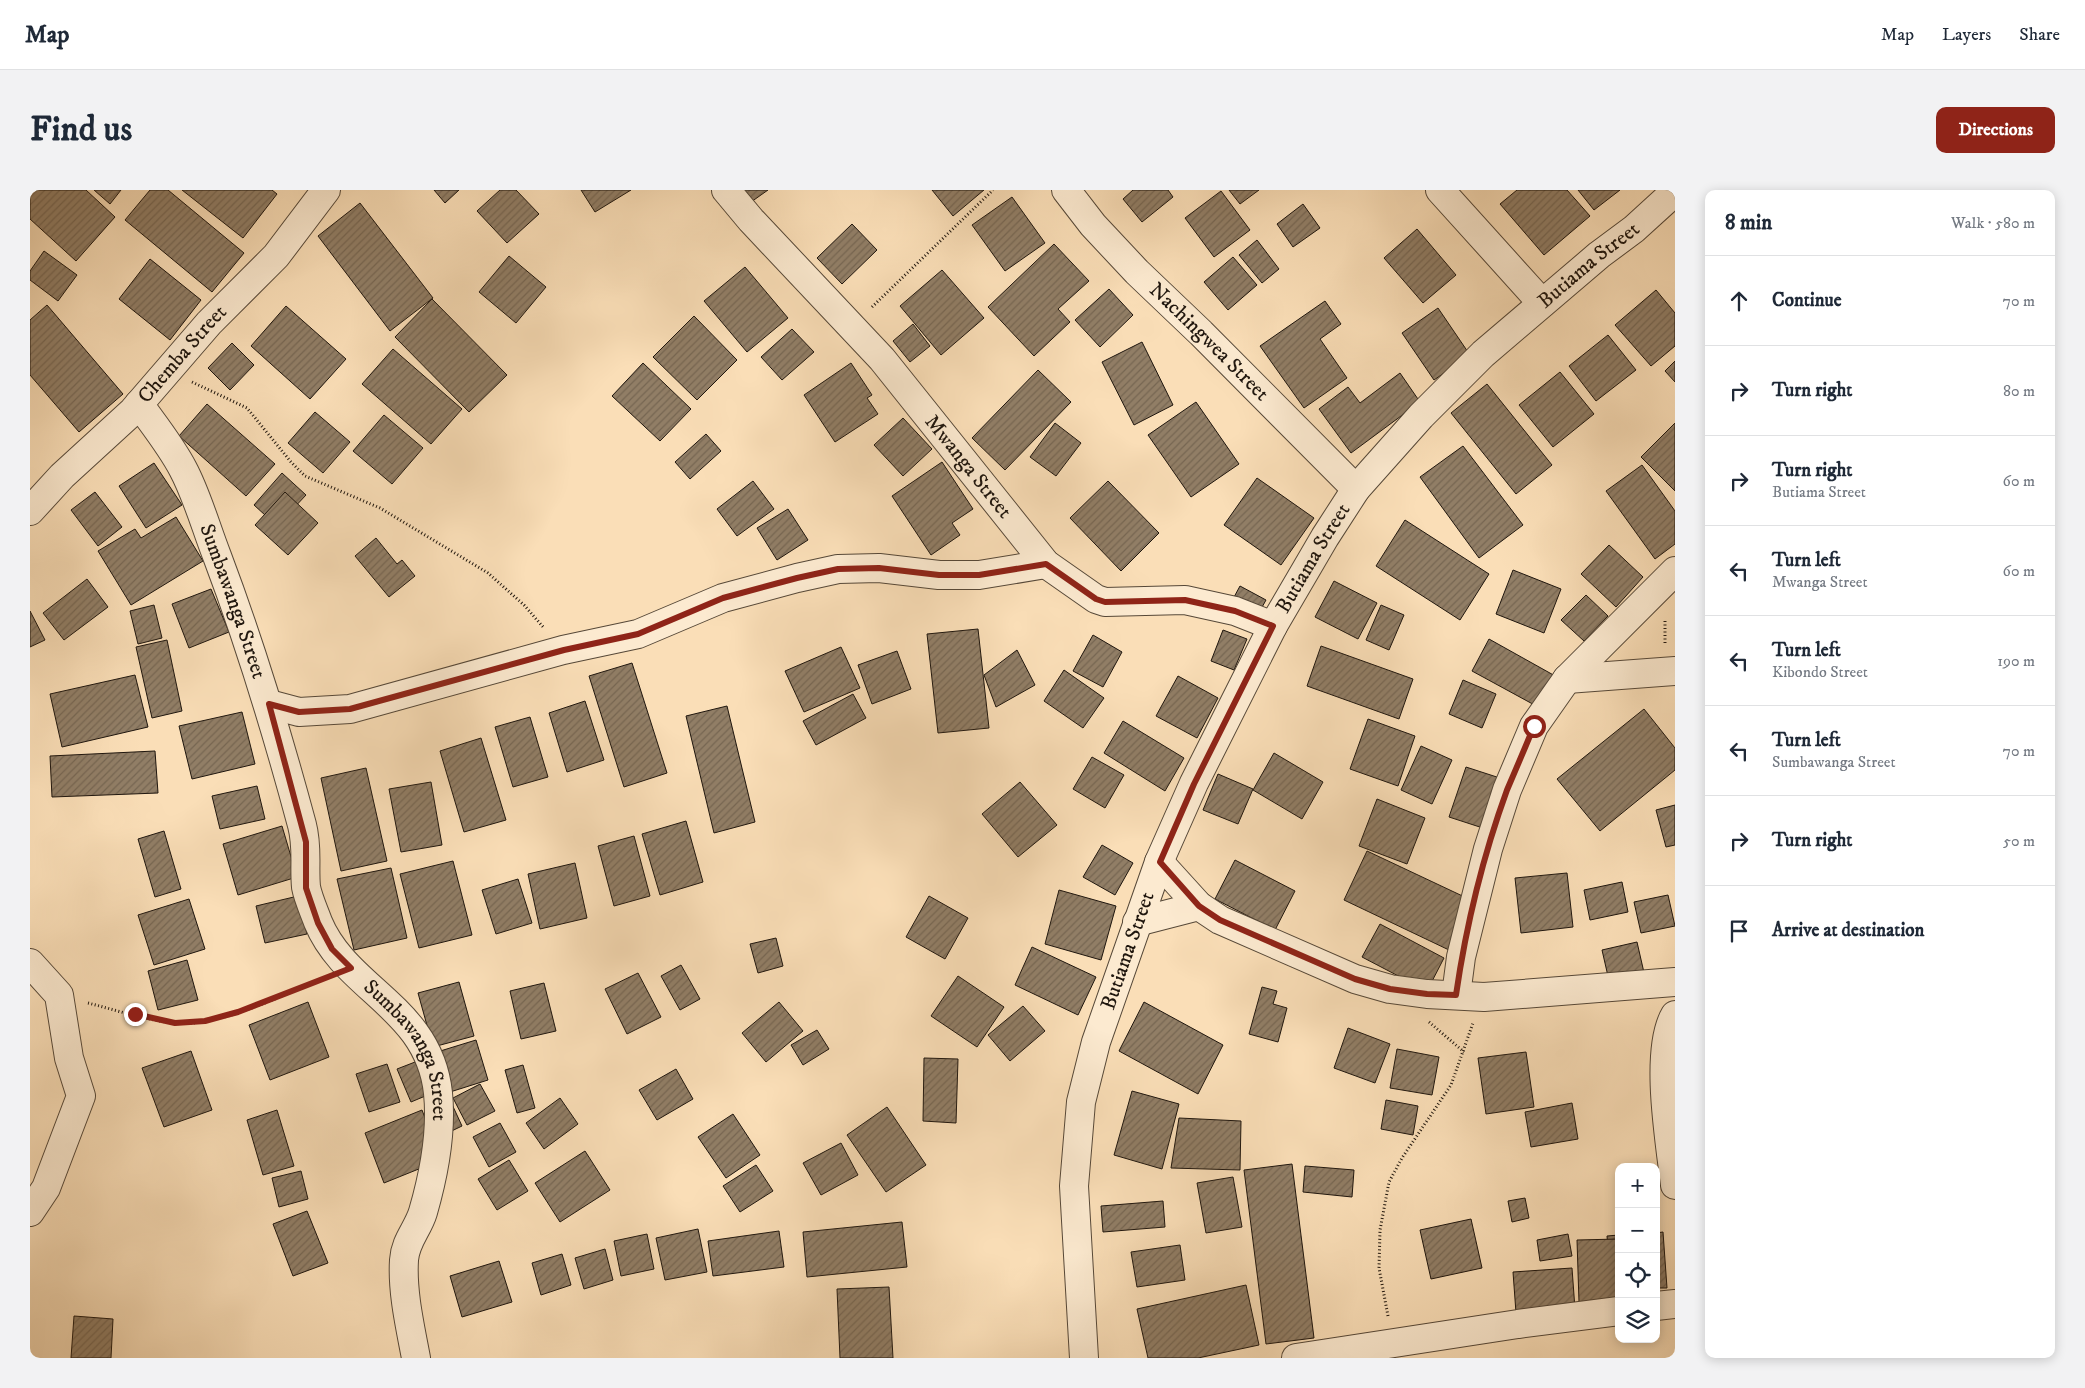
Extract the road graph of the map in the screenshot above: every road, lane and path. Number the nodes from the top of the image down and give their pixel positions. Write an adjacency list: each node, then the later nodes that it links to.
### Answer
1 (326, 190): 9 (street, Chemba Street)
2 (726, 190): 8 (street, Mwanga Street)
3 (993, 190): 8 (path)
4 (1066, 190): 11 (street, Nachingwea Street)
5 (1440, 190): 7 (street)
6 (1675, 190): 7 (street, Butiama Street)
7 (1542, 303): 11 (street, Butiama Street)
8 (852, 327): 13 (street, Mwanga Street)
9 (166, 372): 10 (street, Chemba Street); 16 (path)
10 (139, 404): 12 (street, Chemba Street); 19 (street, Sumbawanga Street)
11 (1356, 490): 15 (street, Butiama Street)
12 (30, 511)
13 (1046, 564): 15 (street, Mwanga Street); 16 (street)
14 (1670, 576): 17 (path); 18 (street)
15 (1273, 626): 20 (street, Butiama Street)
16 (564, 650): 19 (street)
17 (1670, 671): 18 (street)
18 (1567, 679): 26 (street)
19 (269, 704): 24 (street, Sumbawanga Street)
20 (1160, 862): 21 (street); 22 (street, Butiama Street)
21 (1199, 906): 22 (street); 26 (street)
22 (1137, 922): 37 (street, Butiama Street)
23 (30, 964): 27 (street)
24 (351, 968): 27 (path); 36 (street, Sumbawanga Street)
25 (1675, 982): 28 (street)
26 (1456, 995): 28 (street)
27 (59, 996): 31 (street)
28 (1484, 997): 35 (path)
29 (1675, 1015): 30 (street)
30 (1675, 1185)
31 (30, 1212)
32 (1675, 1304): 33 (street)
33 (1660, 1306)
34 (1615, 1312): 35 (street)
35 (1394, 1343): 38 (street)
36 (416, 1358)
37 (1084, 1358)
38 (1296, 1358)

